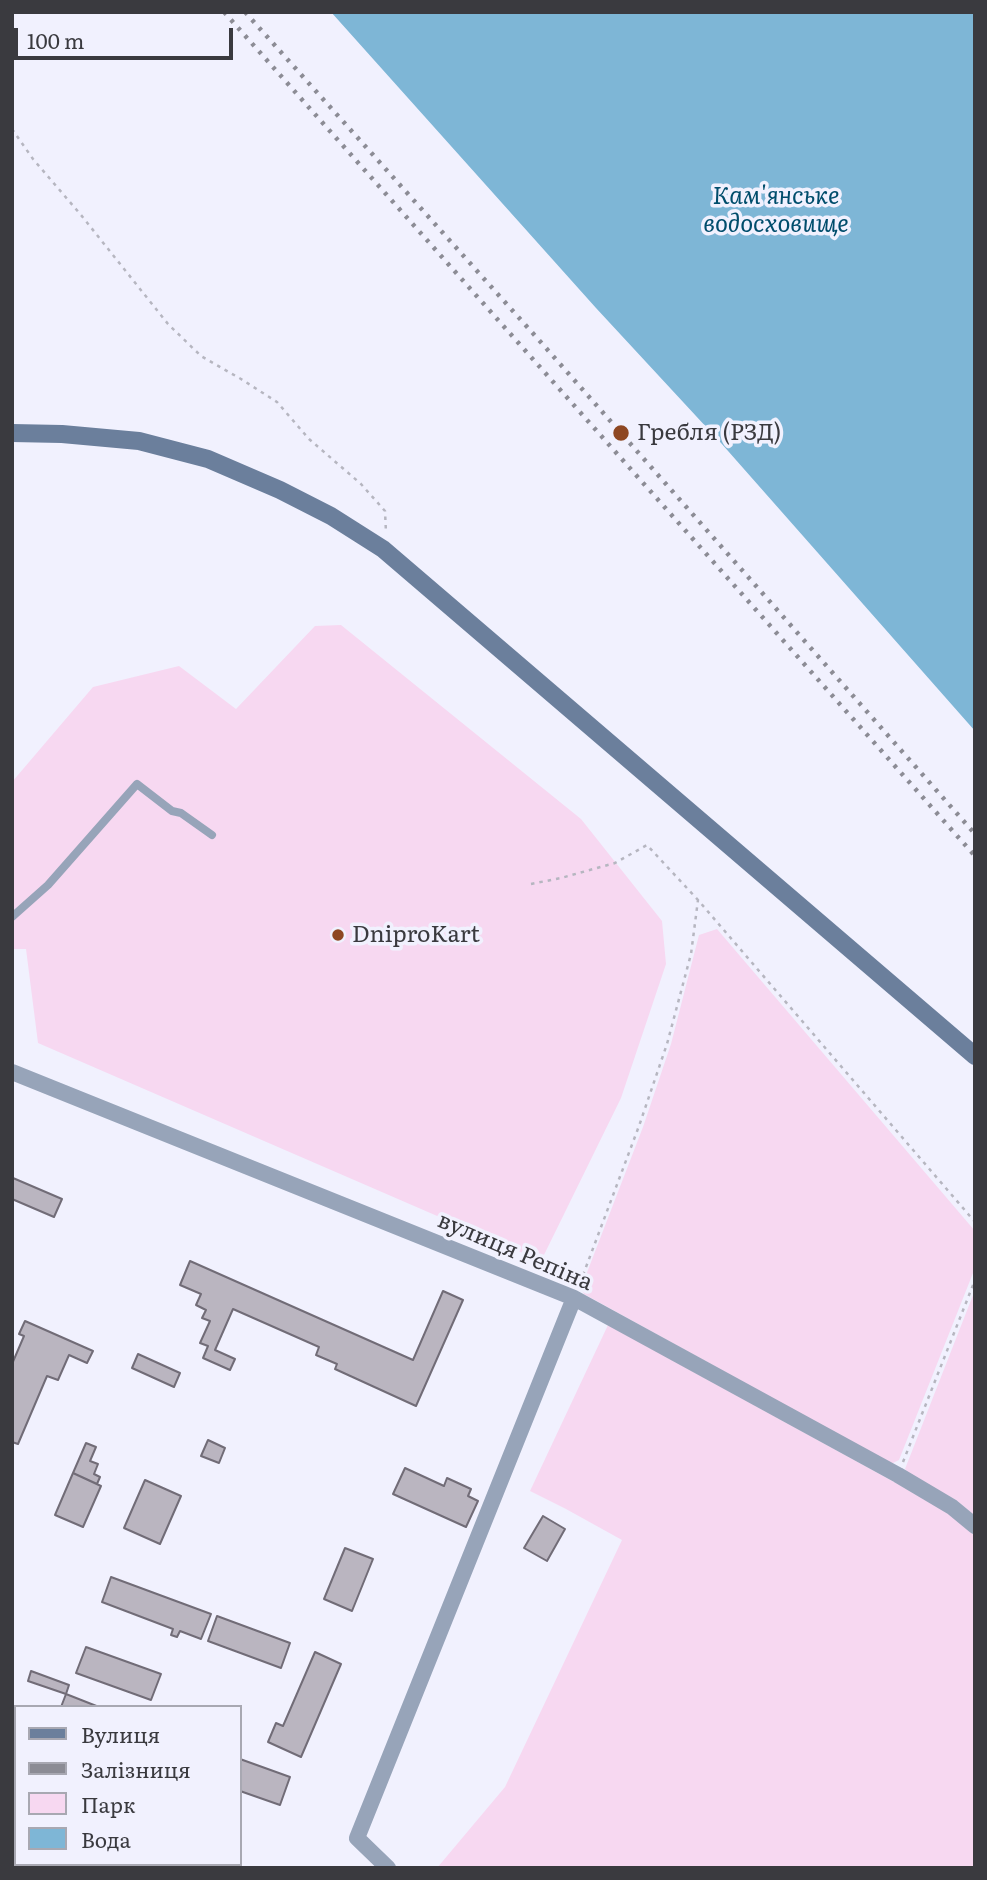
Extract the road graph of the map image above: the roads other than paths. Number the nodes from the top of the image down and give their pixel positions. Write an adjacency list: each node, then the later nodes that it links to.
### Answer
1 (12, 433): 4 (main road)
2 (212, 835): 3 (lane)
3 (12, 918)
4 (975, 1056)
5 (12, 1072): 6 (street, вулиця Репіна)
6 (574, 1298): 7 (street, вулиця Репіна); 8 (street)
7 (975, 1526)
8 (388, 1868)

